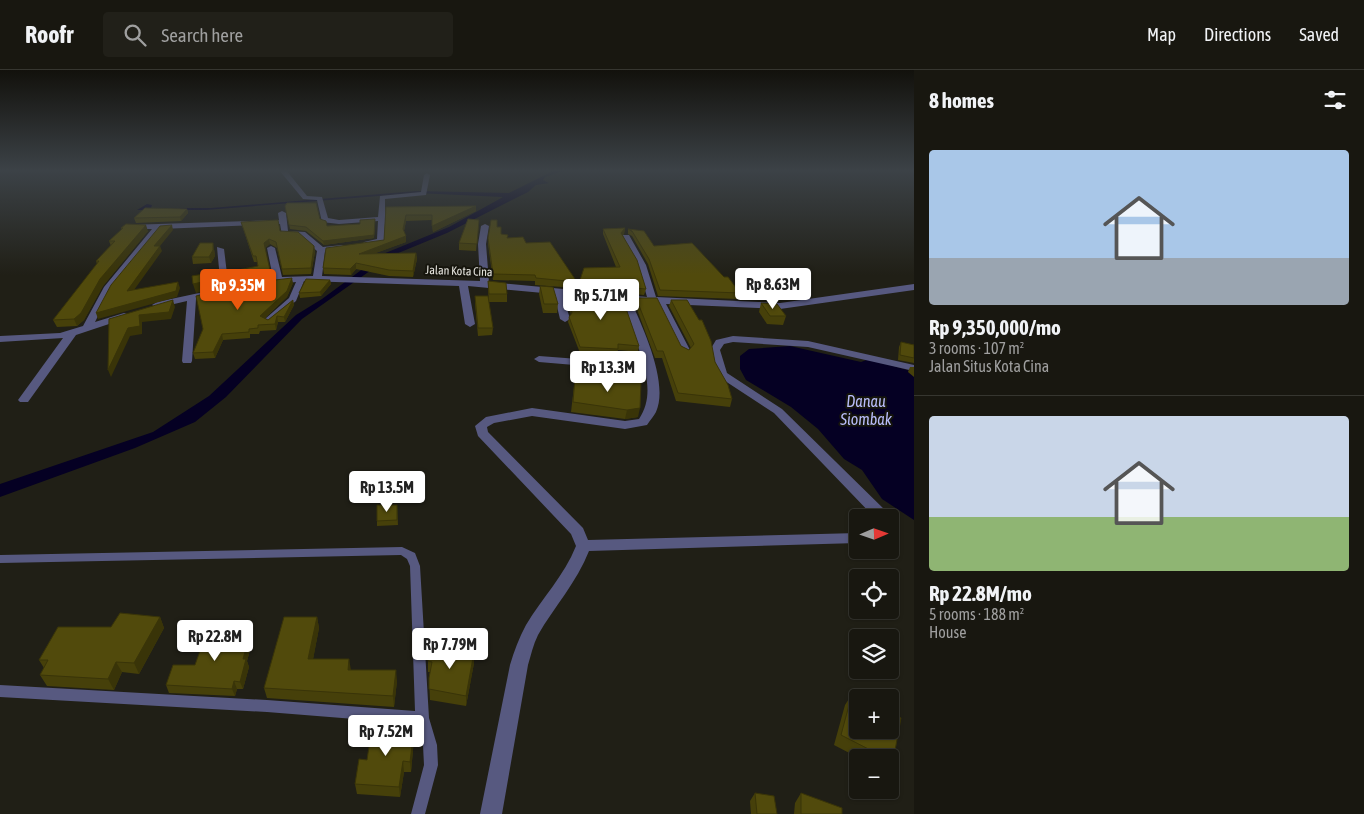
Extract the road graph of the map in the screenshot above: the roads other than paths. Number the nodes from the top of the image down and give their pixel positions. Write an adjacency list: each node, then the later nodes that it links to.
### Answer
1 (322, 205): 6 (street)
2 (382, 205): 3 (street)
3 (382, 208): 4 (street); 6 (street)
4 (390, 208)
5 (282, 213): 7 (street)
6 (380, 219): 14 (street)
7 (283, 222): 10 (street); 14 (street)
8 (485, 226): 19 (street)
9 (130, 227): 10 (street)
10 (158, 227): 29 (street)
11 (626, 237): 25 (street)
12 (270, 248): 17 (street)
13 (220, 249): 21 (street)
14 (321, 250): 15 (street)
15 (317, 278): 16 (street, Jalan Kota Cina); 18 (street, Jalan Kota Cina)
16 (301, 279): 17 (street, Jalan Kota Cina); 27 (street)
17 (278, 280): 21 (street, Jalan Kota Cina)
18 (463, 283): 19 (street, Jalan Kota Cina); 28 (street)
19 (485, 284): 22 (street, Jalan Kota Cina)
20 (914, 287): 25 (street, Jalan Kota Cina)
21 (233, 288): 23 (street, Jalan Kota Cina)
22 (558, 292): 24 (street, Jalan Kota Cina); 26 (street)
23 (192, 297): 29 (street, Jalan Kota Cina); 34 (street)
24 (626, 299): 25 (street, Jalan Kota Cina); 35 (street)
25 (657, 301): 32 (street)
26 (565, 319)
27 (268, 321)
28 (470, 324)
29 (87, 328): 30 (street, Jalan Kota Cina)
30 (71, 334): 31 (street, Jalan Kota Cina); 37 (street)
31 (0, 339)
32 (686, 352)
33 (539, 359): 35 (street)
34 (188, 361)
35 (650, 368): 40 (street)
36 (914, 368): 38 (street)
37 (24, 400)
38 (875, 509)
39 (849, 538): 40 (street)
40 (583, 546): 45 (street)
41 (0, 559): 43 (lane)
42 (0, 691): 43 (lane)
43 (422, 718): 44 (lane)
44 (418, 814)
45 (491, 814)

